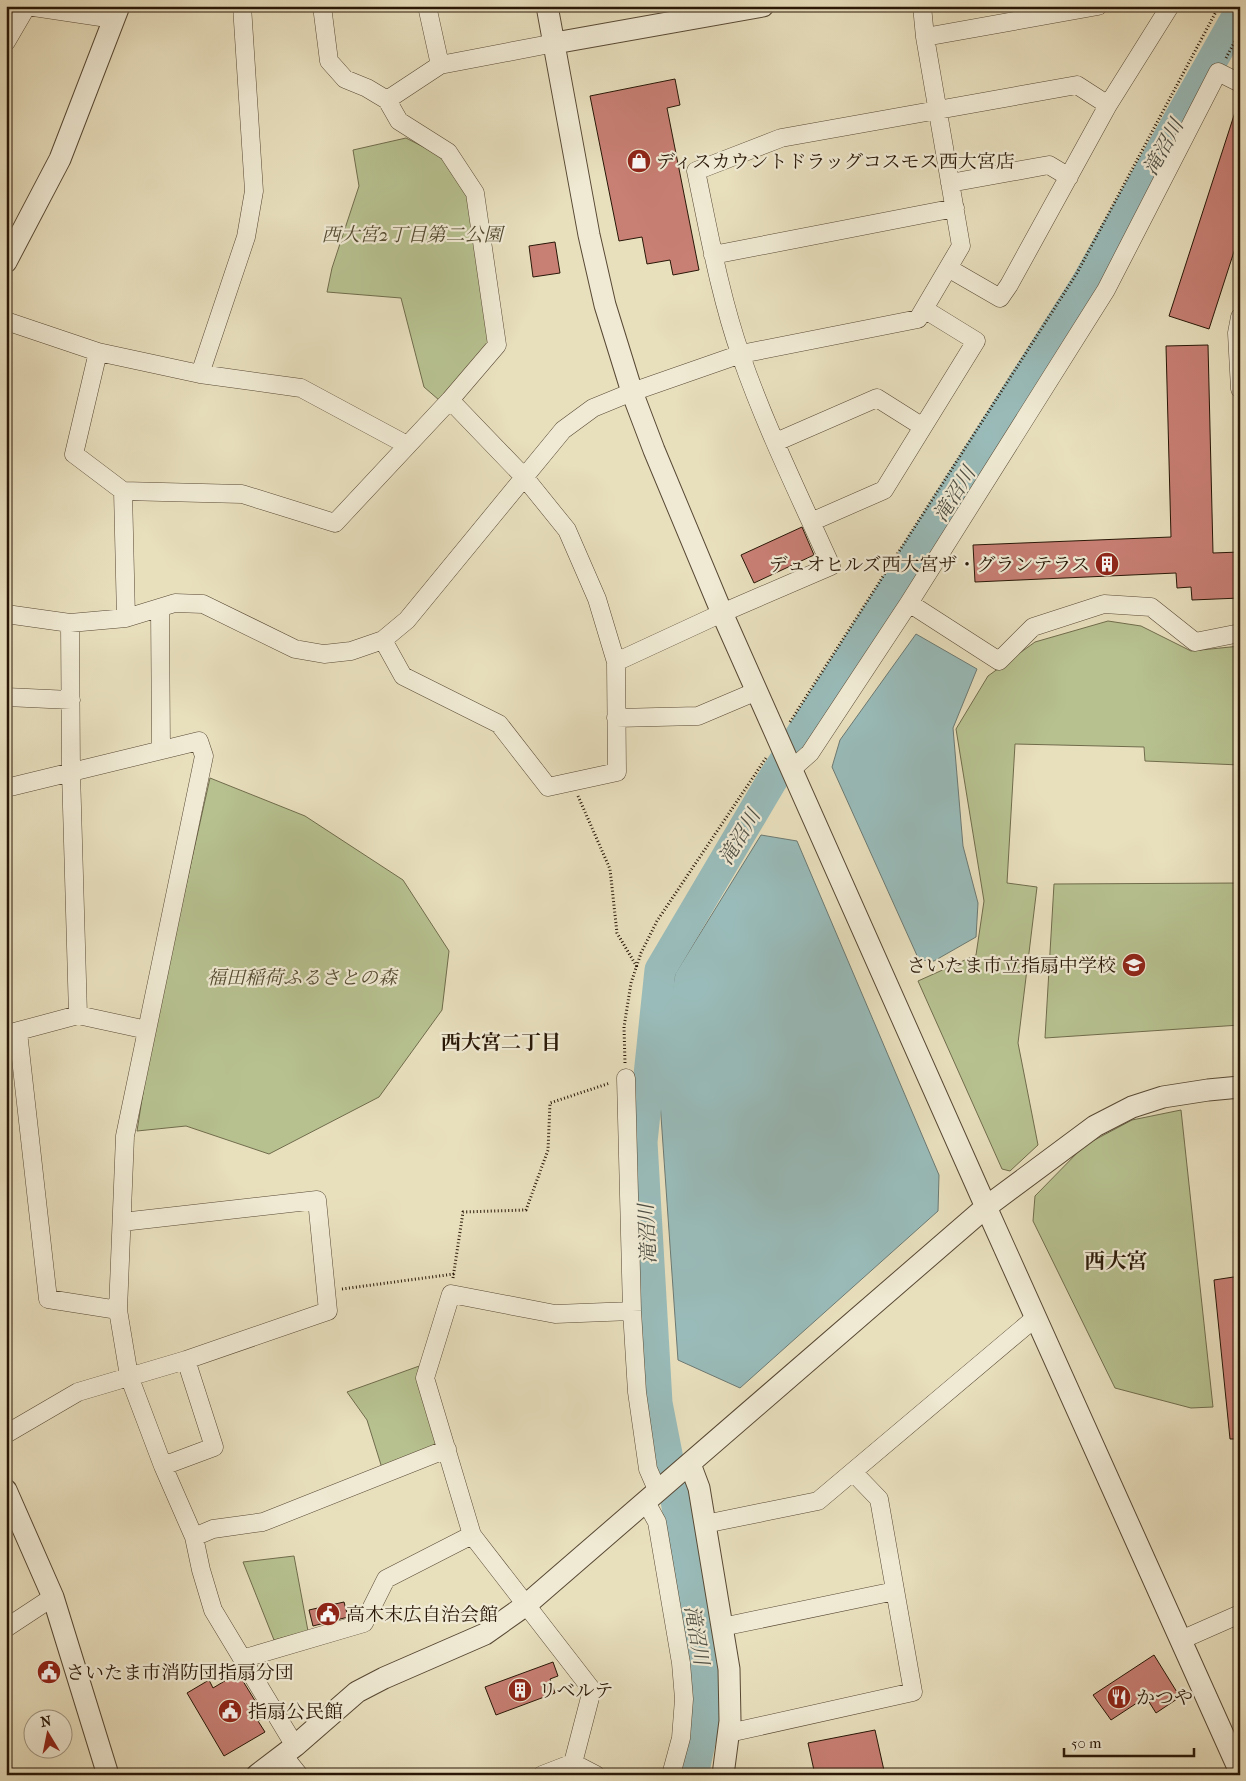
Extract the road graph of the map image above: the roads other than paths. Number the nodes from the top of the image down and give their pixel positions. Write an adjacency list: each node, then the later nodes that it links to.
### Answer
1 (27, 6): 10 (street); 12 (street)
2 (242, 6): 30 (street)
3 (322, 6): 16 (street)
4 (427, 6): 14 (street)
5 (547, 6): 13 (street)
6 (763, 6): 13 (street)
7 (922, 6): 11 (street)
8 (1098, 6): 11 (street)
9 (1162, 9): 17 (street)
10 (116, 13): 23 (street)
11 (925, 37): 18 (street)
12 (6, 42)
13 (555, 43): 14 (street); 32 (street)
14 (440, 65): 16 (street)
15 (1240, 83): 40 (street)
16 (387, 100): 33 (street)
17 (1108, 105): 18 (street); 19 (street)
18 (937, 109): 20 (street); 22 (street)
19 (1069, 177): 20 (street); 24 (street)
20 (950, 183): 21 (street)
21 (955, 208): 22 (street); 24 (street)
22 (713, 256): 29 (street)
23 (6, 262)
24 (948, 268): 25 (street)
25 (924, 309): 29 (street); 34 (street)
26 (1240, 317): 31 (street)
27 (6, 321): 28 (street)
28 (98, 352): 30 (street); 38 (street)
29 (741, 354): 32 (street); 35 (street)
30 (200, 374): 36 (street)
31 (1240, 389)
32 (632, 392): 37 (street); 42 (street)
33 (450, 400): 36 (street); 37 (street)
34 (923, 427): 35 (street); 39 (street)
35 (776, 442): 39 (street)
36 (407, 445): 38 (street)
37 (525, 478): 47 (street); 48 (street)
38 (123, 491): 44 (street)
39 (811, 522): 42 (street)
40 (909, 603): 46 (street); 54 (street)
41 (160, 608): 44 (street); 47 (street); 53 (street)
42 (722, 613): 48 (street); 49 (street)
43 (6, 614): 45 (street)
44 (126, 618): 45 (street)
45 (70, 623): 51 (street)
46 (1240, 633)
47 (383, 640): 52 (street)
48 (616, 662): 52 (street)
49 (757, 691): 52 (street); 54 (street)
50 (6, 697): 51 (street)
51 (70, 700): 55 (street)
52 (616, 718)
53 (161, 750): 55 (street); 58 (street)
54 (786, 755): 62 (street)
55 (71, 772): 56 (street); 57 (street)
56 (6, 788)
57 (78, 1015): 58 (street); 59 (street)
58 (147, 1030): 63 (street)
59 (12, 1033): 64 (street)
60 (626, 1078): 65 (street)
61 (1240, 1087): 62 (street)
62 (986, 1207): 66 (street); 72 (street)
63 (122, 1222): 64 (street); 67 (street)
64 (118, 1310): 68 (street)
65 (632, 1311): 70 (street); 75 (street)
66 (1035, 1318): 73 (street); 86 (street)
67 (186, 1360): 68 (street); 71 (street)
68 (128, 1376): 69 (street); 71 (street)
69 (6, 1434)
70 (447, 1449): 78 (street); 79 (street)
71 (163, 1466): 79 (street)
72 (688, 1466): 75 (street); 77 (street)
73 (853, 1472): 77 (street); 80 (street)
74 (6, 1490): 76 (street)
75 (656, 1493): 82 (street); 97 (street)
76 (12, 1521): 81 (street)
77 (705, 1524): 84 (street)
78 (472, 1535): 82 (street); 87 (street)
79 (194, 1537): 87 (street)
80 (895, 1591): 84 (street); 88 (street)
81 (53, 1597): 85 (street); 92 (street)
82 (526, 1606): 89 (street); 90 (street)
83 (1240, 1614): 86 (street)
84 (722, 1627): 88 (street)
85 (6, 1628)
86 (1180, 1640): 91 (street)
87 (242, 1659): 89 (street)
88 (729, 1733): 98 (street)
89 (289, 1750): 93 (street); 94 (street)
90 (573, 1763): 95 (street); 96 (street)
91 (1240, 1772)
92 (108, 1775)
93 (257, 1775)
94 (299, 1775)
95 (542, 1775)
96 (596, 1775)
97 (671, 1775)
98 (722, 1775)

